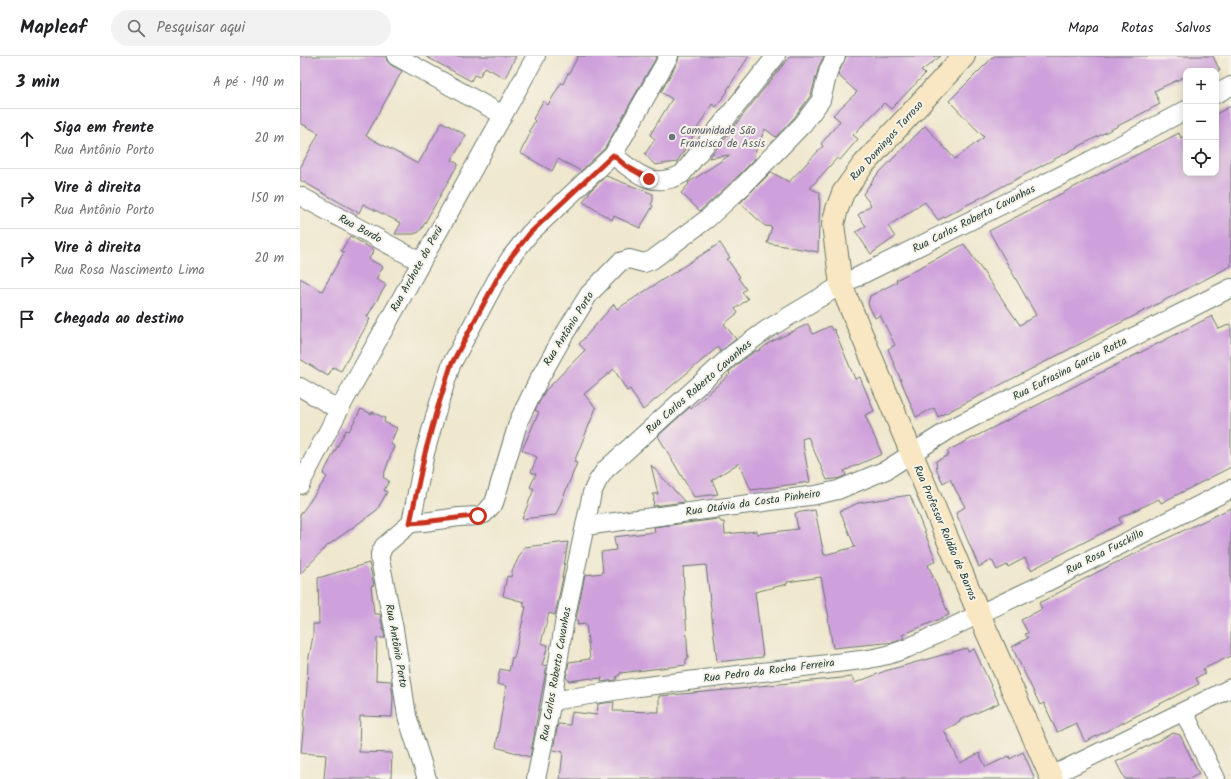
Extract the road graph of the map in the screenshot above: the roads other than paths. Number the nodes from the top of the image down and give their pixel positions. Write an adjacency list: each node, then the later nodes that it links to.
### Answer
1 (396, 56): 10 (street)
2 (536, 56): 10 (street, Rua Archote do Perú)
3 (668, 56): 11 (street)
4 (776, 56): 11 (street)
5 (836, 56): 21 (street, Rua Antônio Porto)
6 (964, 56): 14 (street, Rua Domingos Tarroso)
7 (1231, 86): 8 (street)
8 (1219, 92)
9 (1183, 112): 14 (street, Rua Carlos Roberto Cavanhas)
10 (503, 115): 13 (street, Rua Archote do Perú)
11 (613, 155): 21 (street)
12 (300, 196): 13 (street, Rua Bordo)
13 (421, 262): 17 (street, Rua Archote do Perú)
14 (841, 286): 18 (street, Rua Professor Roldão de Barros); 22 (street, Rua Carlos Roberto Cavanhas)
15 (1231, 288): 18 (street, Rua Eufrasina Garcia Rotta)
16 (300, 387): 17 (street)
17 (339, 410): 19 (street, Rua Archote do Perú)
18 (912, 454): 22 (street, Rua Otávia da Costa Pinheiro); 23 (street, Rua Professor Roldão de Barros)
19 (300, 485)
20 (1231, 489): 23 (street, Rua Rosa Fusckillo)
21 (410, 523): 28 (street, Rua Antônio Porto)
22 (585, 526): 25 (street, Rua Carlos Roberto Cavanhas)
23 (979, 614): 25 (street, Rua Pedro da Rocha Ferreira); 27 (street, Rua Professor Roldão de Barros)
24 (1231, 688): 26 (street)
25 (552, 701): 29 (street, Rua Carlos Roberto Cavanhas)
26 (1184, 712): 27 (street); 30 (street)
27 (1052, 777)
28 (427, 779)
29 (536, 779)
30 (1216, 779)

